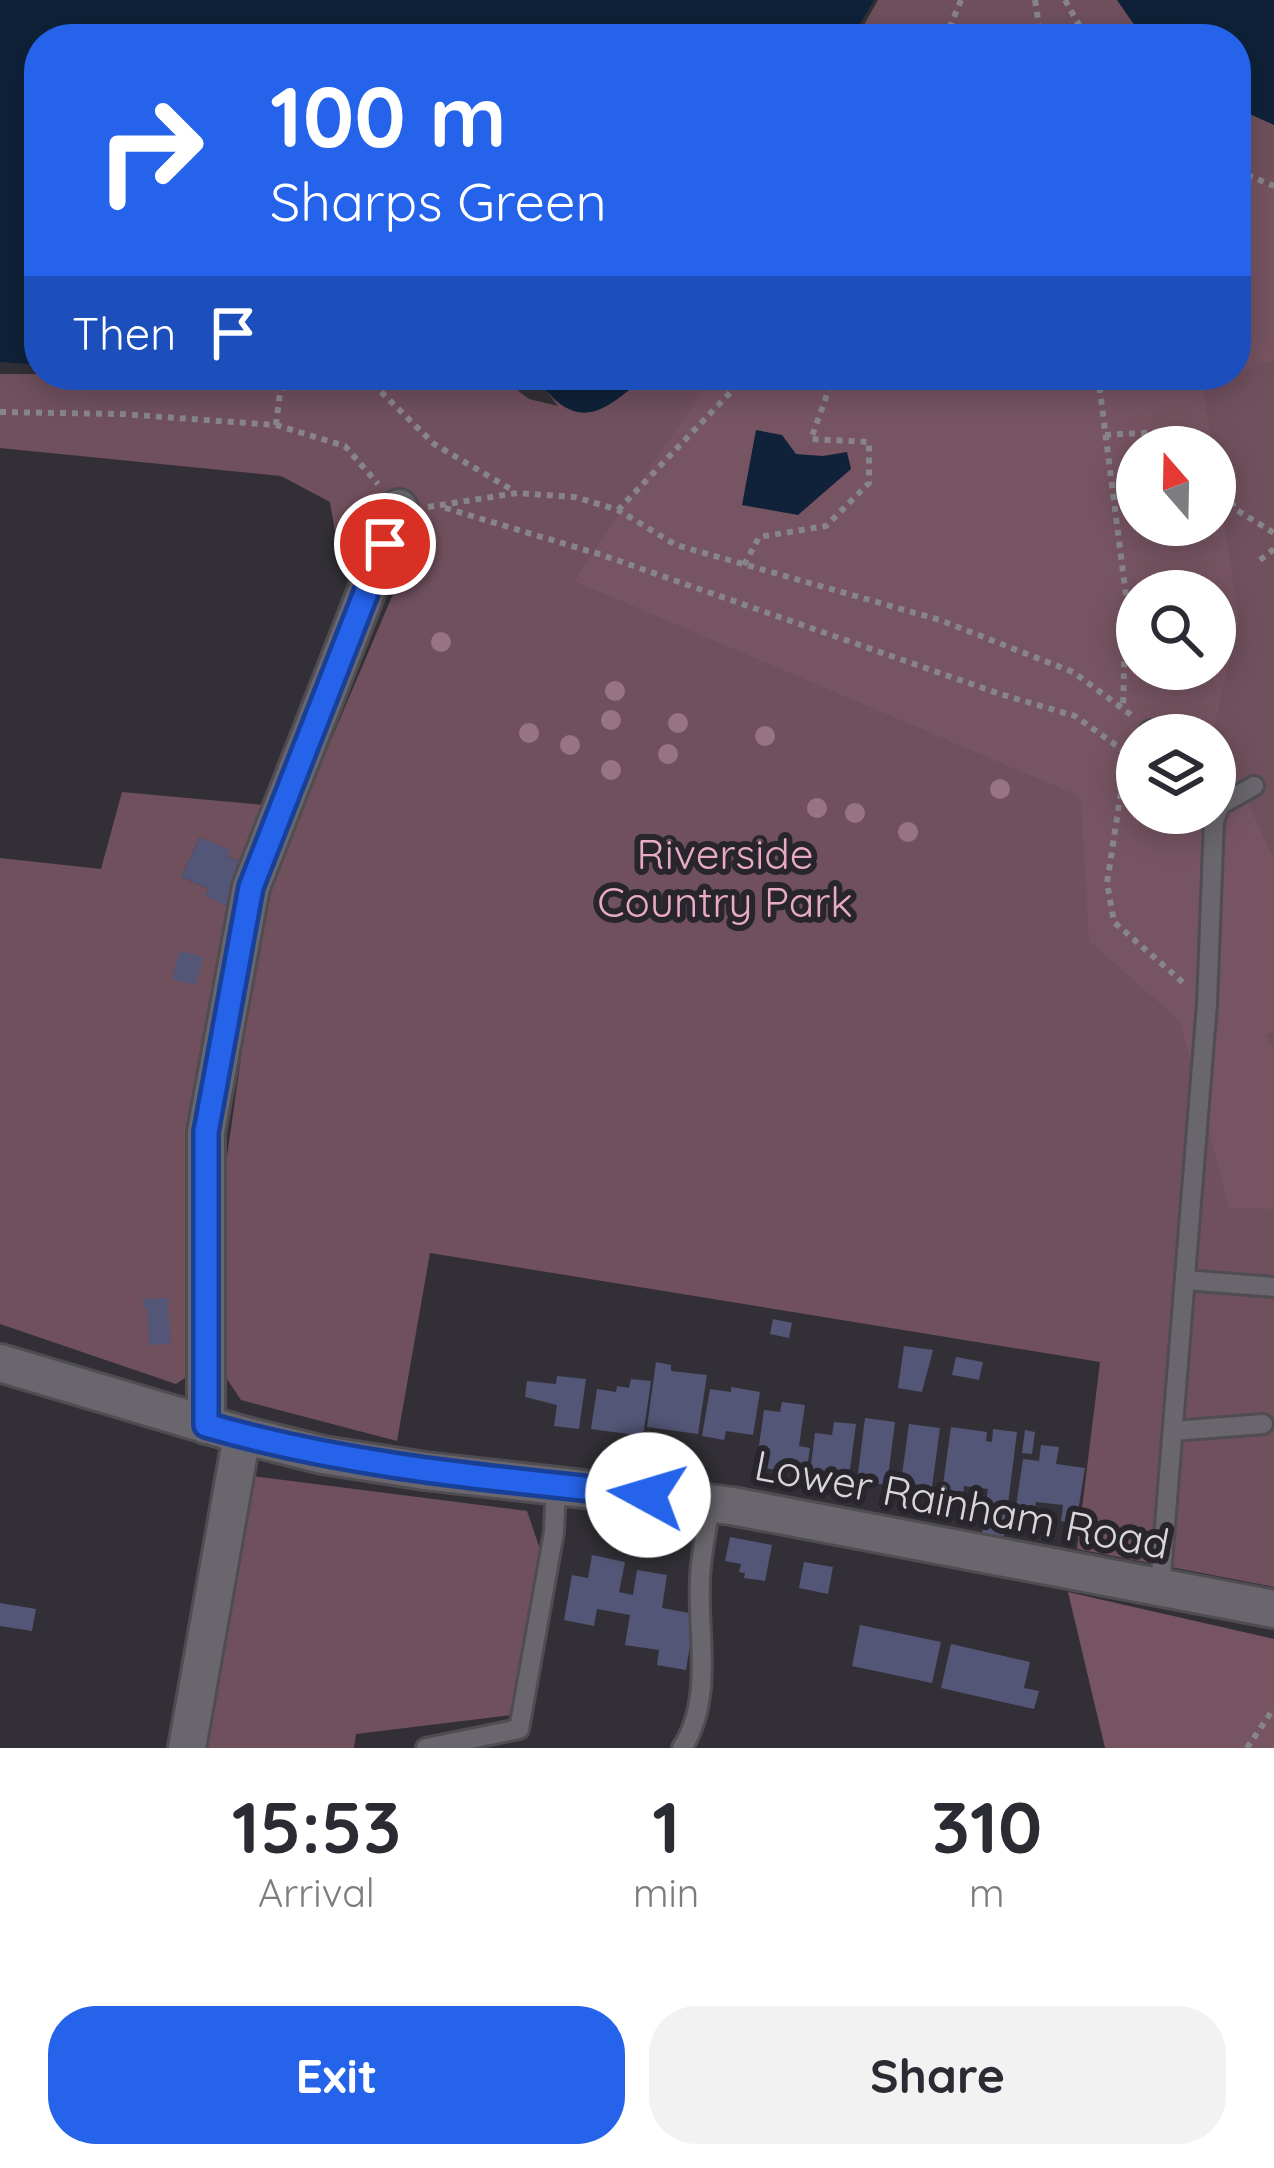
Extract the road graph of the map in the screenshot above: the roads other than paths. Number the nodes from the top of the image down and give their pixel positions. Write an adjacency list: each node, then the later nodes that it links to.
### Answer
1 (399, 508): 9 (main road)
2 (1254, 786): 3 (lane)
3 (1236, 796)
4 (1211, 834): 5 (lane)
5 (1185, 1280): 6 (lane); 10 (lane)
6 (1274, 1287)
7 (0, 1363): 9 (main road, Lower Rainham Road)
8 (1262, 1424): 10 (lane)
9 (206, 1425): 11 (main road, Lower Rainham Road)
10 (1173, 1432): 14 (lane)
11 (242, 1436): 12 (main road, Lower Rainham Road); 16 (main road)
12 (556, 1485): 13 (main road, Lower Rainham Road); 17 (lane)
13 (710, 1503): 14 (main road, Lower Rainham Road); 18 (lane)
14 (1160, 1587): 15 (main road, Lower Rainham Road)
15 (1274, 1609)
16 (188, 1748)
17 (426, 1748)
18 (682, 1748)

